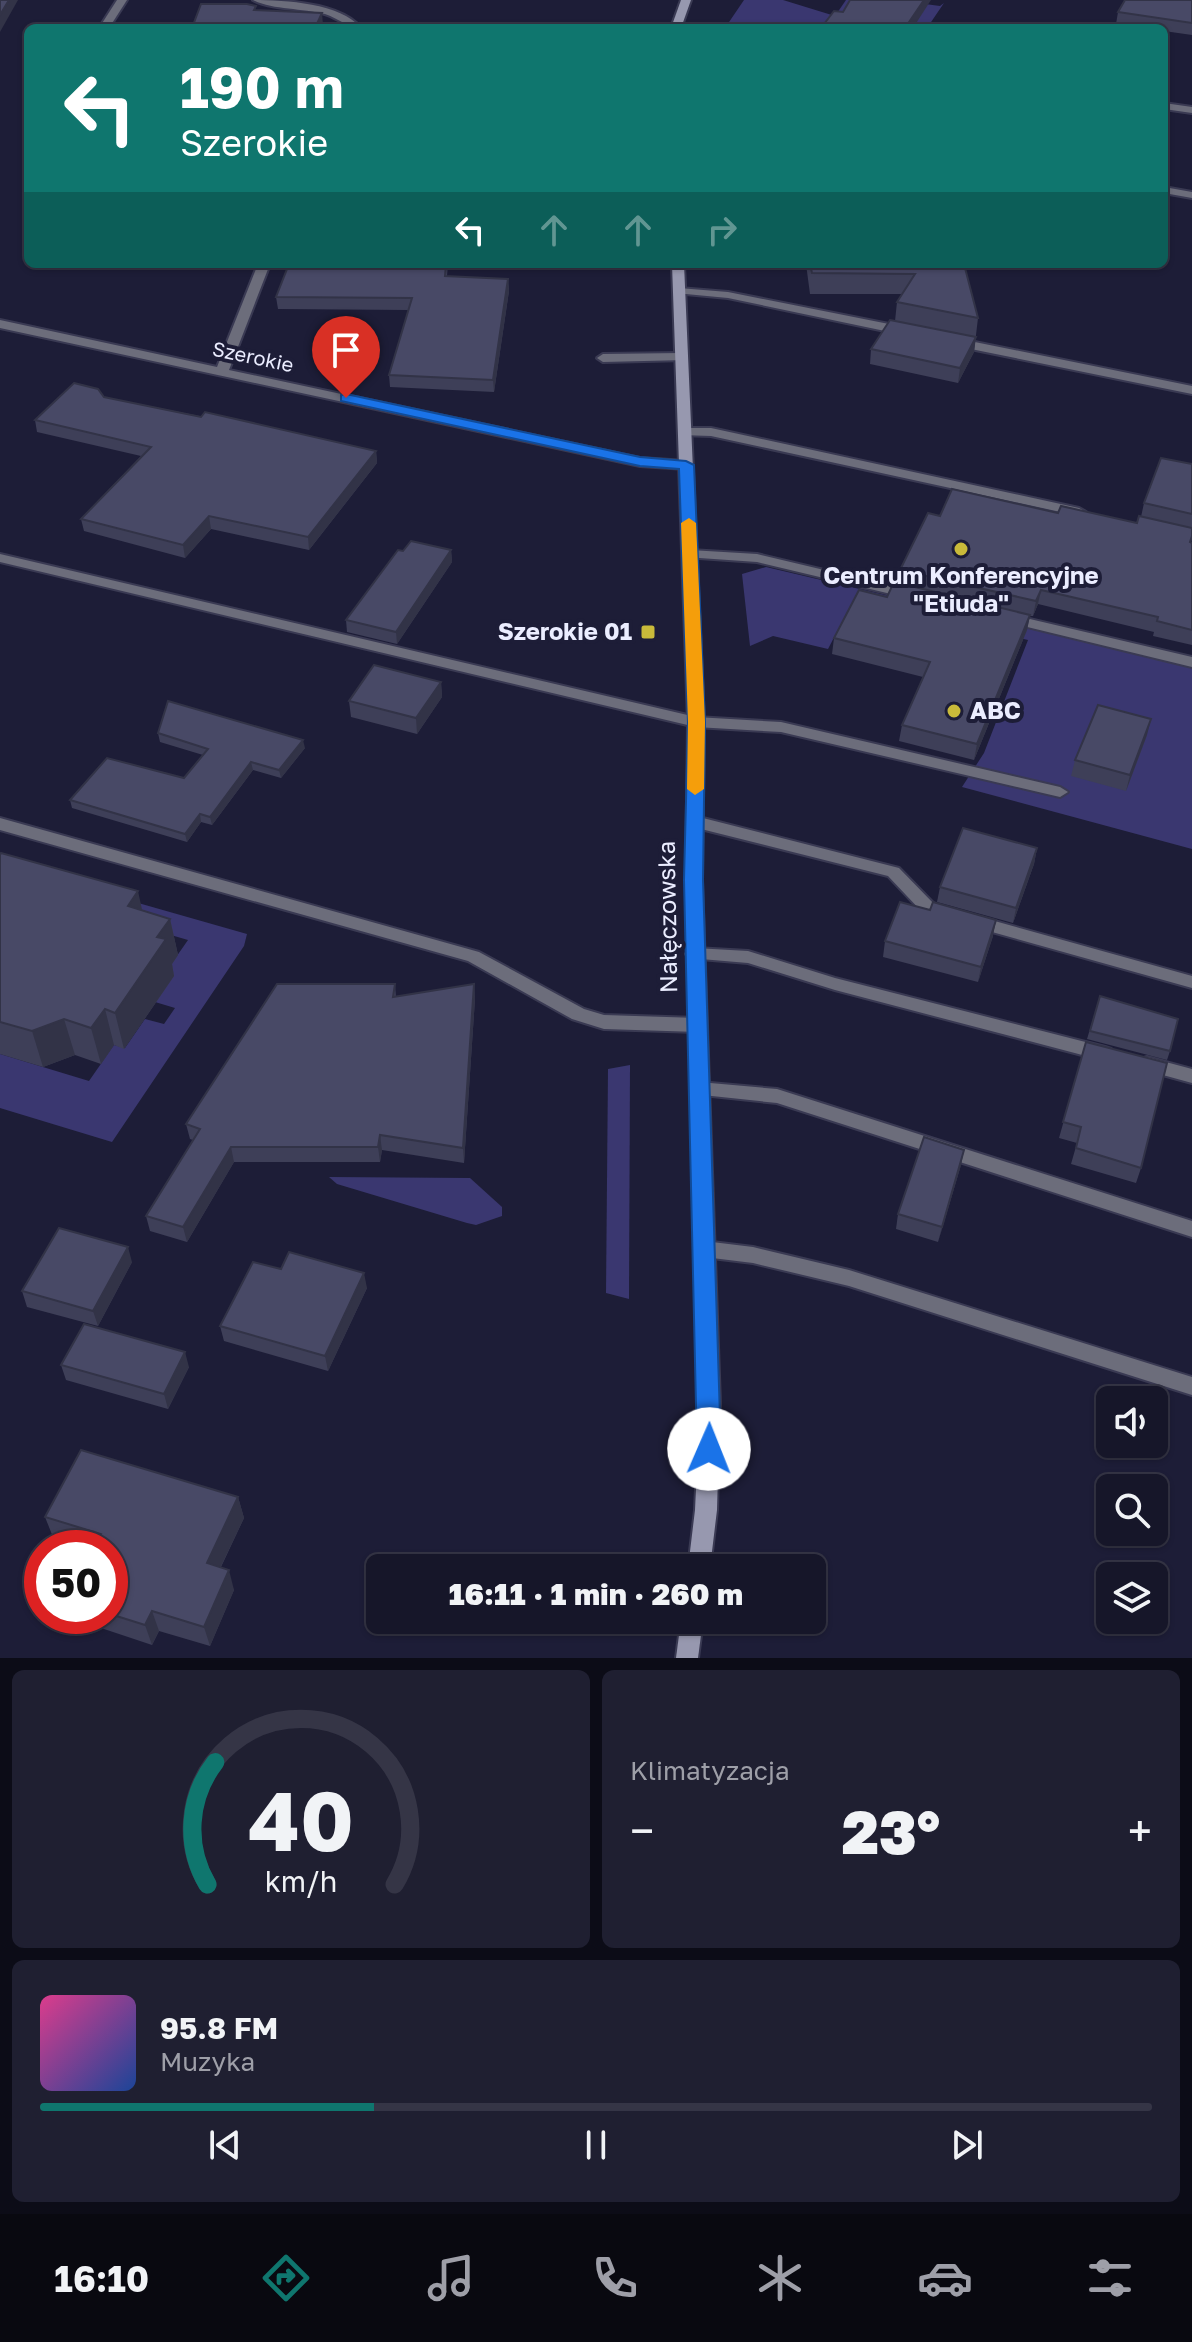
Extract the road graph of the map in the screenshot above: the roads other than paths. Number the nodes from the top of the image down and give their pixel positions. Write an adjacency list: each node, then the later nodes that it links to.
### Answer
1 (122, 0): 4 (street)
2 (258, 0): 5 (street)
3 (686, 0): 6 (main road)
4 (107, 24)
5 (353, 24)
6 (677, 24)
7 (1168, 107): 8 (street)
8 (1192, 110)
9 (1168, 191): 10 (street)
10 (1192, 195)
11 (262, 268): 19 (street)
12 (678, 268): 13 (main road, Nałęczowska)
13 (679, 291): 15 (street); 17 (main road, Nałęczowska)
14 (0, 324): 19 (street, Szerokie)
15 (914, 333)
16 (945, 340): 20 (street)
17 (682, 357): 18 (street); 21 (main road, Nałęczowska)
18 (603, 358)
19 (222, 371): 22 (street, Szerokie)
20 (1192, 390)
21 (685, 432): 22 (main road, Nałęczowska); 23 (street)
22 (686, 465): 24 (main road, Nałęczowska)
23 (1100, 516)
24 (690, 554): 26 (street); 29 (main road, Nałęczowska)
25 (0, 558): 29 (street)
26 (928, 599)
27 (990, 614): 28 (street)
28 (1192, 662)
29 (696, 722): 30 (street); 31 (main road, Nałęczowska)
30 (1060, 792)
31 (695, 822): 33 (main road, Nałęczowska); 34 (street)
32 (0, 824): 35 (street)
33 (695, 954): 35 (main road, Nałęczowska); 36 (street)
34 (1192, 982)
35 (698, 1025): 37 (main road, Nałęczowska)
36 (1192, 1076)
37 (699, 1089): 38 (street); 39 (main road, Nałęczowska)
38 (1192, 1229)
39 (704, 1249): 40 (street); 41 (main road, Nałęczowska)
40 (1192, 1386)
41 (701, 1554)
42 (690, 1634): 43 (main road)
43 (687, 1658)

